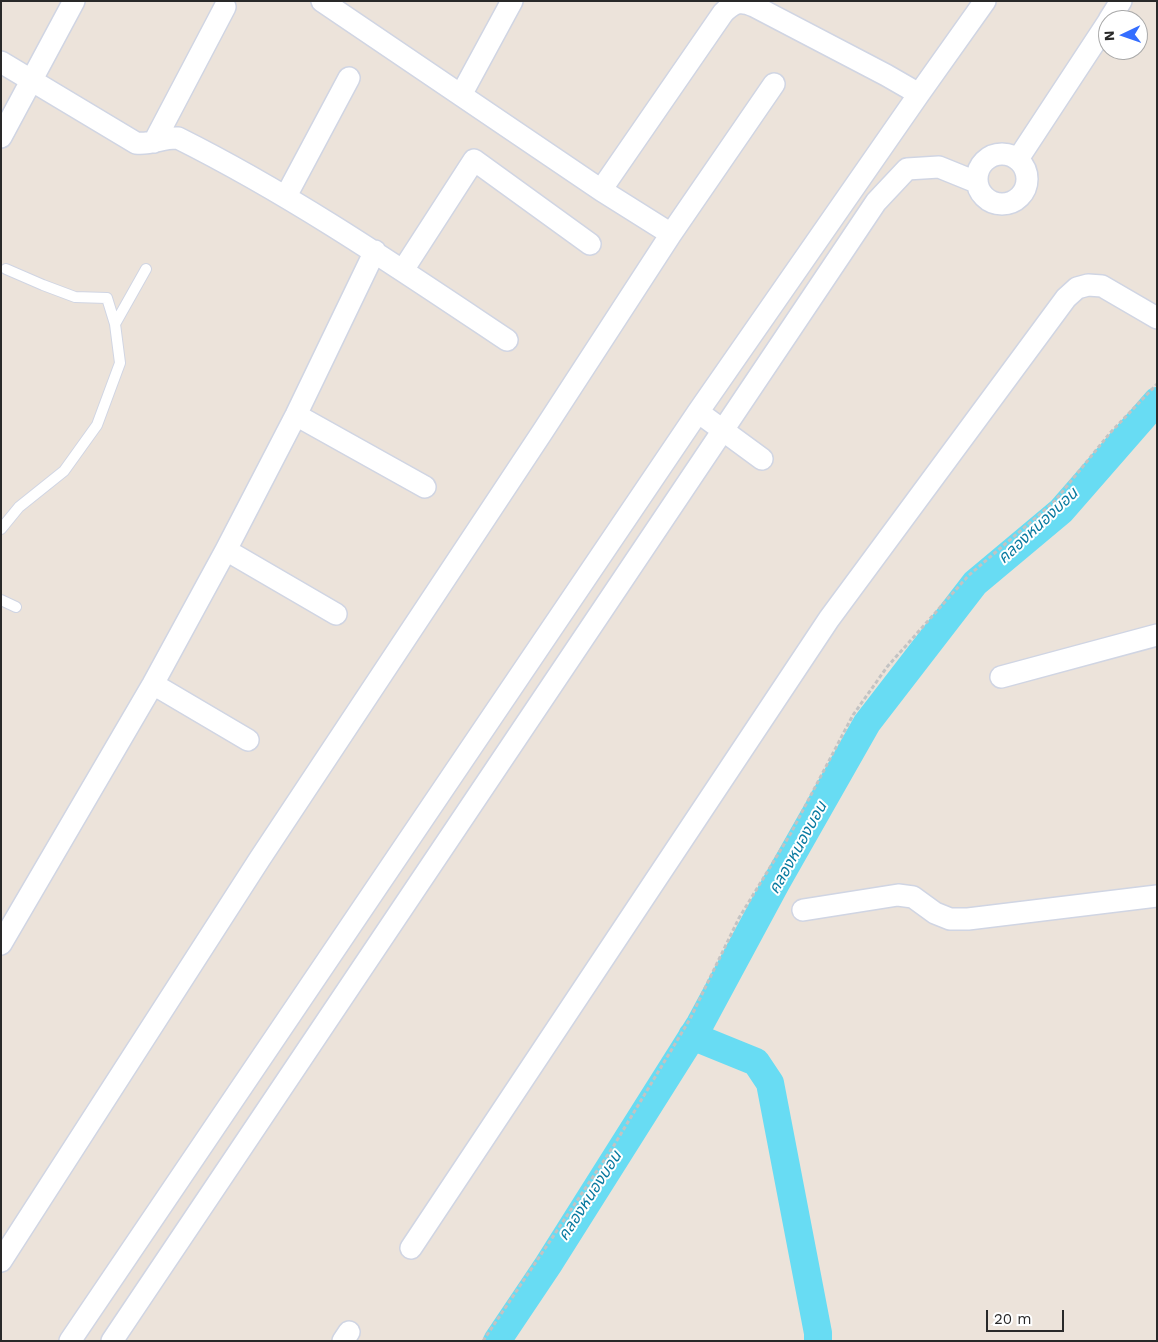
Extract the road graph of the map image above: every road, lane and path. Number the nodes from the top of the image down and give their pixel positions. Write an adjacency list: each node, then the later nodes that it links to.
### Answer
1 (74, 1): 9 (street)
2 (322, 1): 12 (street)
3 (512, 1): 12 (street)
4 (985, 1): 11 (street)
5 (225, 7): 14 (street)
6 (1098, 38): 15 (street)
7 (1, 62): 9 (street)
8 (349, 78): 18 (street)
9 (32, 80): 13 (street); 14 (street)
10 (774, 84): 19 (street)
11 (919, 94): 17 (street); 29 (street)
12 (461, 95): 17 (street)
13 (1, 136)
14 (154, 142): 18 (street)
15 (1018, 159): 16 (street); 16 (street)
16 (976, 182): 31 (street)
17 (601, 190): 19 (street)
18 (286, 196): 21 (street)
19 (671, 234): 47 (street)
20 (590, 244): 24 (street)
21 (375, 251): 24 (street); 30 (street)
22 (6, 269): 26 (lane)
23 (146, 269): 26 (lane)
24 (402, 270): 27 (street)
25 (1157, 318): 46 (street)
26 (115, 324): 34 (lane)
27 (507, 340)
28 (1157, 384): 50 (path)
29 (698, 412): 31 (street); 48 (street)
30 (296, 415): 33 (street); 35 (street)
31 (723, 430): 32 (street); 49 (street)
32 (762, 459)
33 (425, 487)
34 (1, 529)
35 (226, 550): 38 (street); 41 (street)
36 (1, 600): 37 (lane)
37 (16, 607)
38 (336, 614)
39 (1157, 635): 40 (street)
40 (1002, 677)
41 (153, 684): 42 (street); 45 (street)
42 (248, 740)
43 (1157, 896): 44 (street)
44 (803, 910)
45 (1, 944)
46 (411, 1248)
47 (1, 1261)
48 (70, 1341)
49 (112, 1341)
50 (483, 1341)

